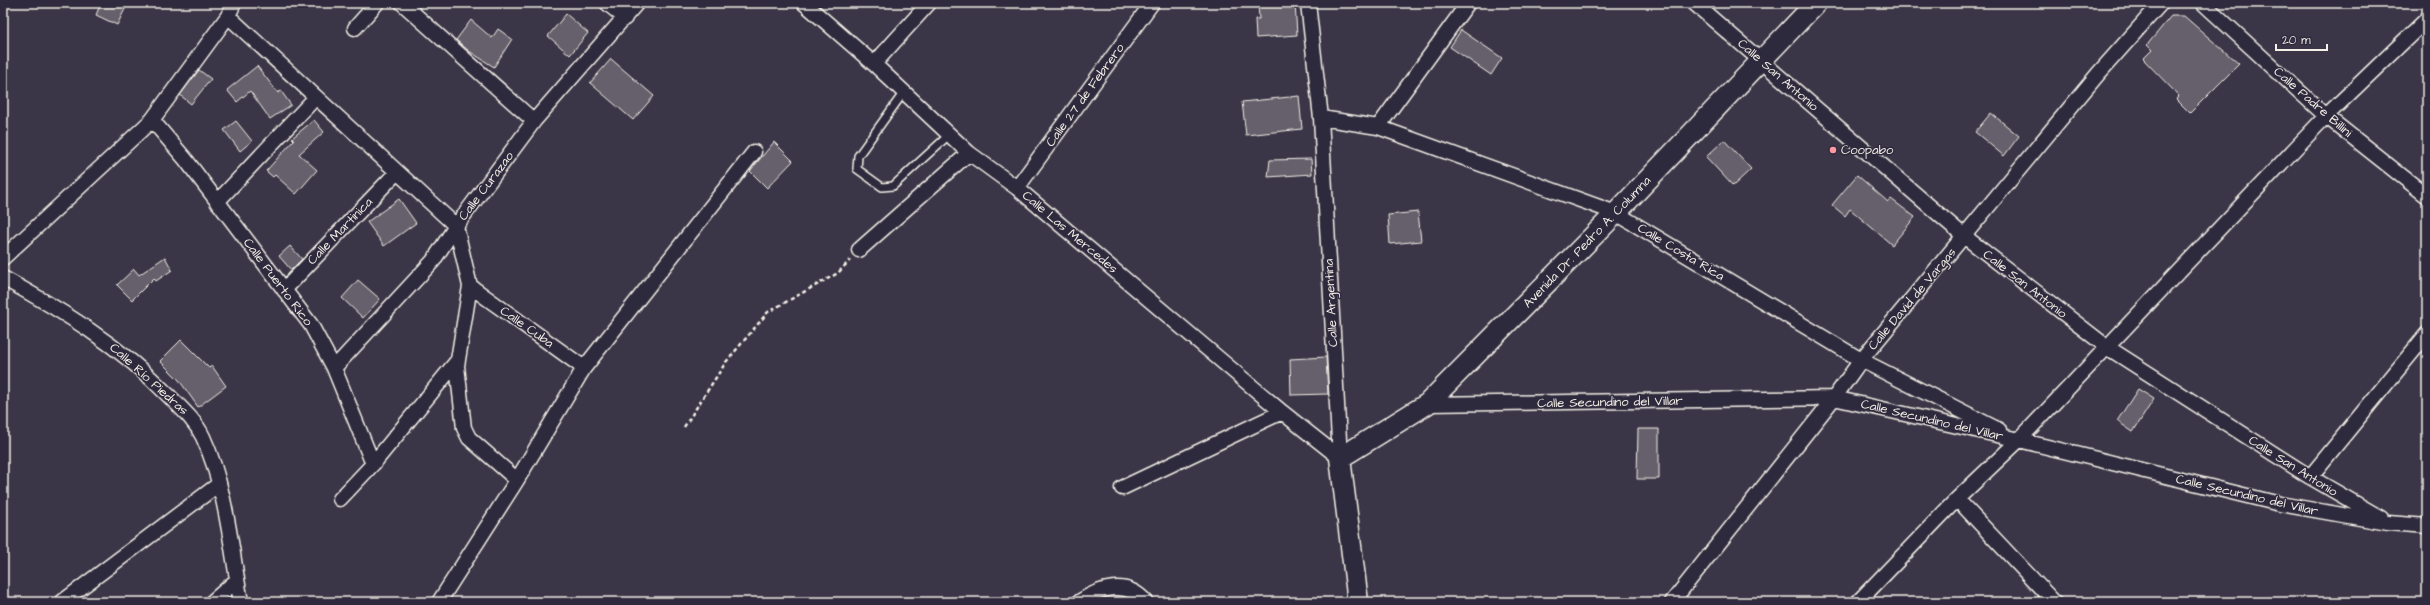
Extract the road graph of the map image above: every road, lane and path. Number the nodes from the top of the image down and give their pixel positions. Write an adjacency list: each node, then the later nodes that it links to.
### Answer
1 (377, 3): 17 (street)
2 (402, 3): 25 (street)
3 (607, 3): 15 (street)
4 (637, 3): 15 (street, Calle Curazao)
5 (804, 3): 19 (street, Calle Las Mercedes)
6 (930, 3): 19 (street)
7 (1152, 3): 31 (street, Calle 27 de Febrero)
8 (1308, 3): 23 (street, Calle Argentina)
9 (1468, 3): 26 (street)
10 (1694, 3): 18 (street, Calle San Antonio)
11 (1816, 3): 18 (main road, Avenida Dr. Pedro A. Columna)
12 (2160, 3): 36 (street, Calle David de Vargas)
13 (2203, 3): 22 (street, Calle Padre Billini)
14 (231, 9): 21 (street); 24 (street)
15 (625, 18): 25 (street, Calle Curazao)
16 (2427, 19): 22 (street)
17 (354, 28)
18 (1761, 61): 34 (main road, Avenida Dr. Pedro A. Columna); 36 (street, Calle San Antonio)
19 (874, 64): 20 (street, Calle Las Mercedes)
20 (904, 92): 27 (street, Calle Las Mercedes); 27 (lane)
21 (316, 98): 30 (street); 33 (street)
22 (2326, 116): 32 (street, Calle Padre Billini); 43 (street)
23 (1321, 118): 26 (street, Calle Costa Rica); 53 (street, Calle Argentina)
24 (152, 120): 33 (street, Calle Puerto Rico); 38 (street)
25 (534, 121): 35 (street, Calle Curazao)
26 (1378, 127): 34 (street, Calle Costa Rica)
27 (950, 134): 29 (street, Calle Las Mercedes)
28 (754, 152): 47 (street)
29 (970, 153): 31 (street, Calle Las Mercedes); 37 (street)
30 (397, 172): 35 (street); 41 (street, Calle Martinica)
31 (1017, 188): 50 (street, Calle Las Mercedes)
32 (2427, 196)
33 (217, 202): 41 (street, Calle Puerto Rico)
34 (1616, 213): 45 (street, Calle Costa Rica); 49 (main road, Avenida Dr. Pedro A. Columna)
35 (456, 226): 40 (street); 46 (street, Calle Curazao)
36 (1964, 236): 43 (street, Calle San Antonio); 45 (street, Calle David de Vargas)
37 (859, 250): 51 (path)
38 (3, 258)
39 (3, 278): 57 (street, Calle Río Piedras)
40 (470, 286): 44 (street); 47 (street, Calle Cuba)
41 (284, 290): 46 (street, Calle Puerto Rico)
42 (2427, 334): 55 (street)
43 (2107, 347): 52 (street); 55 (street, Calle San Antonio)
44 (458, 360): 54 (street); 56 (street)
45 (1861, 360): 48 (street, Calle David de Vargas); 52 (street, Calle Costa Rica)
46 (334, 368): 54 (street, Calle Puerto Rico)
47 (584, 368): 56 (street)
48 (1834, 398): 49 (street, Calle Secundino del Villar); 52 (street, Calle Secundino del Villar); 71 (street, Calle David de Vargas)
49 (1427, 404): 53 (main road, Avenida Dr. Pedro A. Columna)
50 (1282, 412): 53 (street, Calle Las Mercedes); 58 (street)
51 (684, 427)
52 (2019, 440): 60 (street); 61 (street, Calle Secundino del Villar)
53 (1340, 458): 70 (main road, Calle Argentina)
54 (372, 464): 59 (street)
55 (2310, 477): 61 (street, Calle San Antonio)
56 (518, 480): 67 (street)
57 (219, 484): 63 (street, Calle Río Piedras); 64 (street)
58 (1122, 488)
59 (340, 499)
60 (1958, 499): 72 (street); 73 (street)
61 (2388, 523): 62 (street, Calle Secundino del Villar)
62 (2427, 526)
63 (237, 580): 65 (street); 66 (street, Calle Río Piedras)
64 (62, 602)
65 (212, 602)
66 (241, 602)
67 (439, 602)
68 (1079, 602): 69 (street)
69 (1146, 602)
70 (1358, 602)
71 (1672, 602)
72 (1858, 602)
73 (2054, 602)

